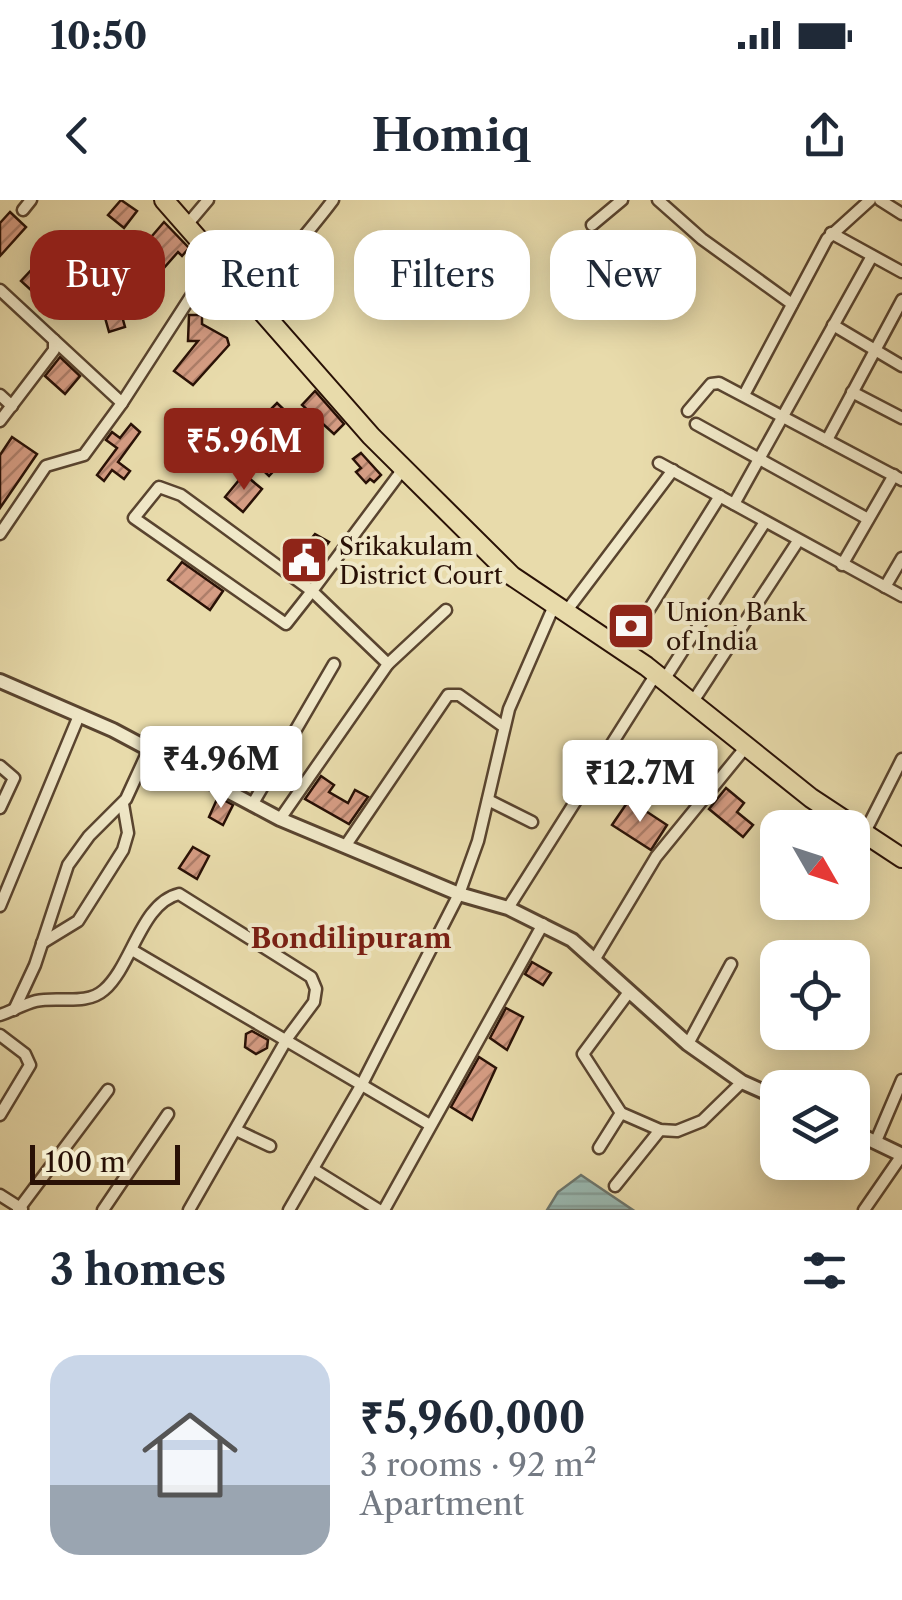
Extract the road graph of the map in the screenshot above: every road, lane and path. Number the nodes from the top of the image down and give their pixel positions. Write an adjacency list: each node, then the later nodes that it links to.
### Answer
1 (31, 200): 9 (street)
2 (208, 200): 12 (street)
3 (334, 200): 13 (street)
4 (622, 200): 11 (street)
5 (658, 200): 19 (street)
6 (870, 200): 14 (street)
7 (880, 200): 10 (street)
8 (162, 202): 12 (main road)
9 (23, 210)
10 (902, 214)
11 (592, 225)
12 (184, 228)
13 (307, 230)
14 (831, 233): 15 (street); 19 (street)
15 (872, 256): 16 (street); 22 (street)
16 (902, 272)
17 (0, 290): 23 (street)
18 (902, 300): 24 (street)
19 (792, 304): 28 (street)
20 (185, 306): 29 (street)
21 (270, 320): 39 (main road)
22 (834, 325): 24 (street); 32 (street)
23 (54, 340): 29 (street); 30 (street)
24 (875, 350): 25 (street); 26 (street)
25 (902, 365)
26 (852, 392): 33 (street); 36 (street)
27 (0, 395): 30 (street)
28 (744, 395): 31 (street); 32 (street)
29 (122, 403): 46 (street)
30 (12, 406): 34 (street)
31 (688, 411)
32 (785, 417): 36 (street); 37 (street)
33 (902, 418)
34 (0, 421)
35 (696, 424): 37 (street)
36 (827, 440): 41 (street)
37 (760, 460): 43 (street); 44 (street)
38 (659, 463): 40 (street)
39 (403, 469): 51 (street); 54 (main road)
40 (673, 470): 42 (street); 54 (street)
41 (898, 477): 44 (street)
42 (720, 496): 43 (street); 55 (street)
43 (734, 504): 45 (street)
44 (868, 519): 49 (street)
45 (766, 522): 47 (street); 58 (street)
46 (0, 534)
47 (798, 541): 49 (street); 60 (street)
48 (902, 558): 50 (street)
49 (842, 564): 50 (street)
50 (885, 588): 52 (street)
51 (312, 591): 51 (street); 57 (street)
52 (902, 596)
53 (446, 610): 57 (street)
54 (558, 611): 55 (main road); 62 (street)
55 (623, 651): 58 (main road)
56 (334, 664): 69 (street)
57 (388, 664): 72 (street)
58 (660, 677): 60 (main road); 80 (street)
59 (0, 681): 61 (street)
60 (692, 702): 63 (main road)
61 (78, 718): 64 (street); 79 (street)
62 (504, 727): 67 (street); 76 (street)
63 (745, 748): 71 (main road); 84 (street)
64 (149, 749): 68 (street); 69 (street)
65 (902, 759): 74 (street)
66 (0, 766): 70 (street)
67 (488, 800): 73 (street); 78 (street)
68 (122, 804): 82 (street); 82 (street)
69 (252, 805): 72 (street)
70 (0, 808)
71 (831, 810)
72 (280, 819): 76 (street)
73 (532, 822)
74 (870, 822)
75 (870, 838): 77 (main road)
76 (346, 845): 78 (street)
77 (902, 858)
78 (460, 894): 80 (street); 94 (street)
79 (0, 906)
80 (508, 908): 81 (street)
81 (543, 924): 84 (street); 100 (street)
82 (42, 943): 87 (street)
83 (132, 950): 87 (street); 90 (street); 90 (street)
84 (596, 957): 86 (street)
85 (731, 964): 91 (street)
86 (630, 992): 91 (street); 97 (street)
87 (14, 1010): 88 (street)
88 (0, 1017): 89 (street)
89 (0, 1032): 99 (street)
90 (288, 1037): 94 (street); 101 (street)
91 (688, 1044): 93 (street)
92 (902, 1080): 104 (street)
93 (742, 1082): 96 (street); 102 (street)
94 (362, 1084): 100 (street); 108 (street)
95 (108, 1090): 111 (street)
96 (760, 1090)
97 (621, 1113): 102 (street); 106 (street)
98 (168, 1114): 112 (street)
99 (0, 1115)
100 (430, 1124): 115 (street)
101 (236, 1130): 105 (street); 113 (street)
102 (660, 1130): 109 (street)
103 (870, 1138): 104 (street)
104 (876, 1141): 107 (street)
105 (270, 1146)
106 (599, 1148)
107 (902, 1155): 116 (street)
108 (313, 1169): 114 (street); 115 (street)
109 (616, 1186)
110 (0, 1194): 111 (street)
111 (21, 1209)
112 (103, 1210)
113 (190, 1210)
114 (289, 1210)
115 (382, 1210)
116 (864, 1210)

